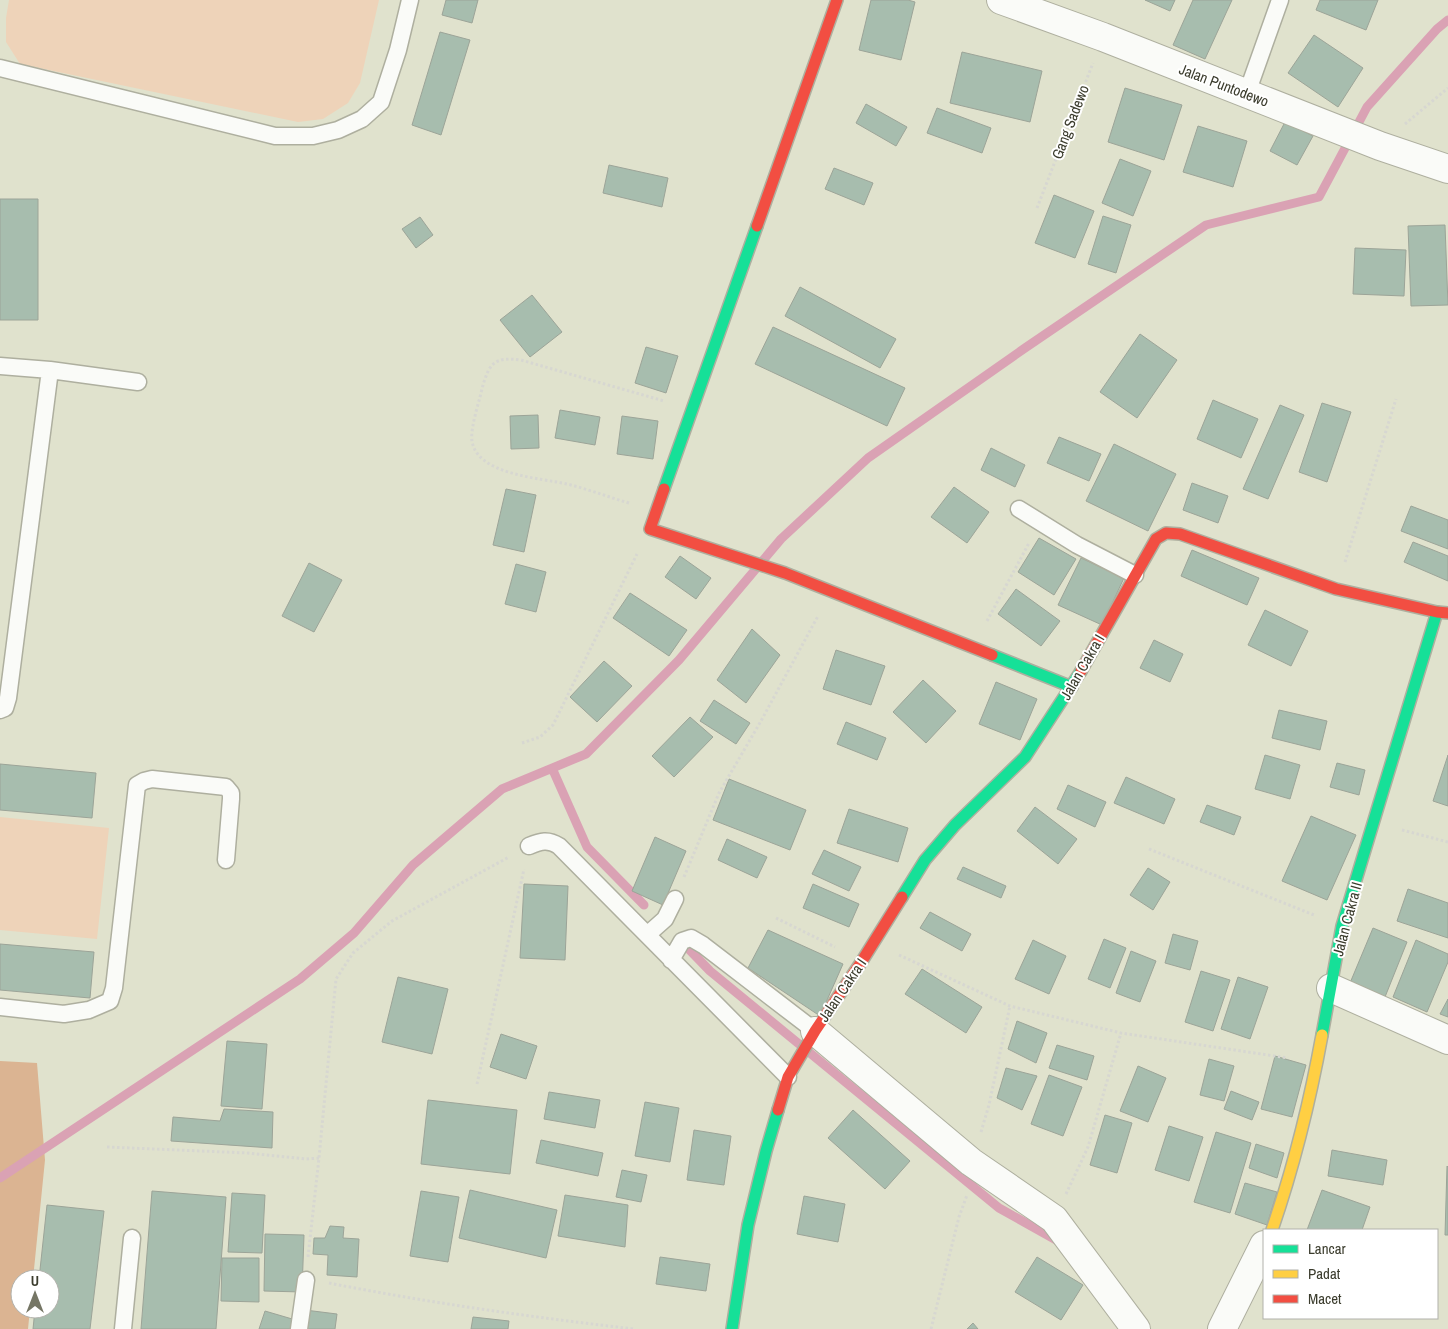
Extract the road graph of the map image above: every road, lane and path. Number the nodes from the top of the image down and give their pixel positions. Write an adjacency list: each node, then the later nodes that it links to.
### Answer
1 (410, 0): 6 (lane)
2 (838, 0): 16 (street)
3 (1280, 0): 8 (lane)
4 (1014, 3): 5 (street, Jalan Puntodewo)
5 (1103, 37): 8 (street, Jalan Puntodewo); 11 (path, Gang Sadewo)
6 (0, 68)
7 (1448, 88): 9 (path)
8 (1247, 94): 9 (street, Jalan Puntodewo)
9 (1372, 143): 10 (street, Jalan Puntodewo)
10 (1448, 169)
11 (1037, 208)
12 (0, 366): 13 (lane)
13 (50, 370): 14 (lane); 27 (lane)
14 (138, 382)
15 (1396, 399): 22 (path)
16 (692, 409): 18 (street); 18 (path)
17 (1019, 509): 19 (lane)
18 (656, 511): 20 (street)
19 (1040, 522): 21 (lane); 25 (path)
20 (650, 528): 23 (street); 28 (path)
21 (1135, 575): 22 (street, Jalan Cakra I); 26 (street, Jalan Cakra I)
22 (1336, 589): 24 (street, Jalan Cakra I)
23 (831, 591): 25 (street); 34 (path)
24 (1443, 613): 29 (street, Jalan Cakra II)
25 (973, 648): 26 (street)
26 (1072, 687): 38 (street, Jalan Cakra I)
27 (0, 710)
28 (522, 742)
29 (1375, 822): 30 (path); 36 (street, Jalan Cakra II)
30 (1448, 842)
31 (529, 846): 37 (lane); 49 (path); 51 (path)
32 (1149, 848): 36 (path)
33 (226, 860): 43 (lane)
34 (675, 899): 37 (lane)
35 (776, 918): 40 (path)
36 (1342, 926): 41 (street, Jalan Cakra II)
37 (647, 935): 39 (lane)
38 (873, 943): 40 (street, Jalan Cakra I); 42 (path)
39 (676, 951): 45 (lane); 48 (lane)
40 (862, 960): 45 (street, Jalan Cakra I)
41 (1331, 988): 46 (street); 47 (street, Jalan Cakra II)
42 (1010, 1006): 44 (path); 52 (path)
43 (0, 1007)
44 (1121, 1033): 47 (path); 54 (path)
45 (812, 1035): 48 (street, Jalan Cakra I); 52 (street, Jalan Cakra I)
46 (1448, 1040)
47 (1317, 1062): 55 (street, Jalan Cakra II)
48 (791, 1071): 62 (street, Jalan Cakra I)
49 (476, 1084)
50 (107, 1147): 51 (path)
51 (320, 1158): 58 (path)
52 (971, 1162): 54 (street, Jalan Cakra I)
53 (959, 1217): 63 (path)
54 (1054, 1219): 64 (street, Jalan Cakra I)
55 (1272, 1229)
56 (132, 1238): 59 (lane)
57 (1263, 1247): 65 (street)
58 (306, 1280): 60 (lane); 61 (path)
59 (123, 1329)
60 (299, 1329)
61 (634, 1329)
62 (732, 1329)
63 (931, 1329)
64 (1136, 1329)
65 (1222, 1329)

